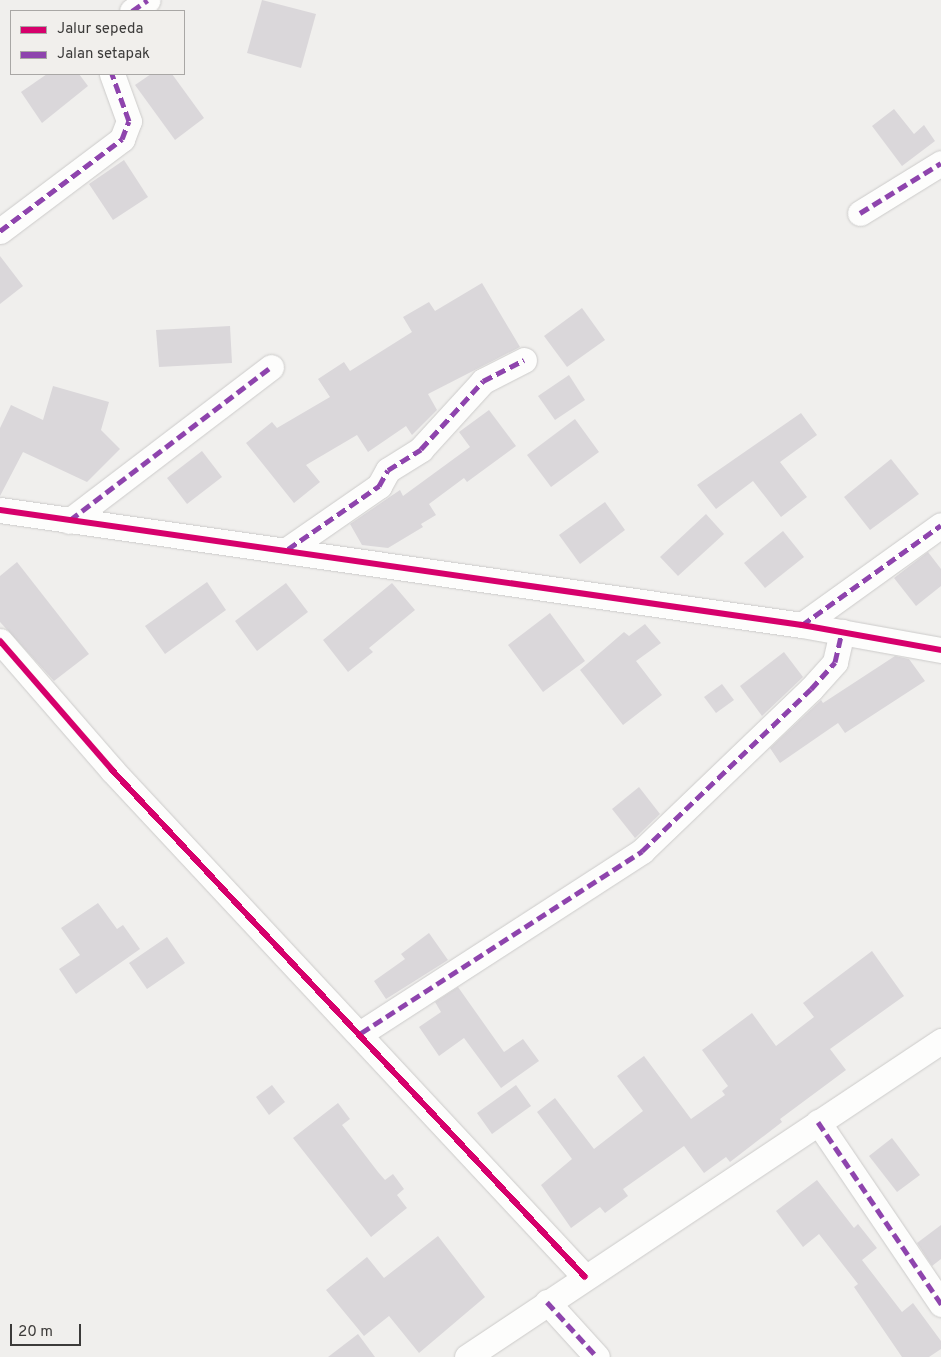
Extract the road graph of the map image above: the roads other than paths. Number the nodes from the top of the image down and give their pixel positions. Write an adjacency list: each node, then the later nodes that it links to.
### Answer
1 (148, 0): 2 (street)
2 (133, 10)
3 (112, 75): 6 (street)
4 (941, 163): 5 (street)
5 (860, 213)
6 (0, 230)
7 (524, 360): 12 (street)
8 (271, 366): 10 (street)
9 (0, 510): 10 (street)
10 (69, 521): 12 (street)
11 (941, 525): 13 (street)
12 (288, 549): 13 (street)
13 (802, 625): 14 (street)
14 (842, 632): 16 (street); 17 (street)
15 (0, 641): 17 (street)
16 (941, 650)
17 (361, 1033): 20 (street)
18 (941, 1040): 19 (street)
19 (818, 1122): 20 (street); 22 (street)
20 (585, 1276): 21 (street)
21 (547, 1302): 23 (street); 24 (street)
22 (941, 1304)
23 (467, 1357)
24 (597, 1357)

